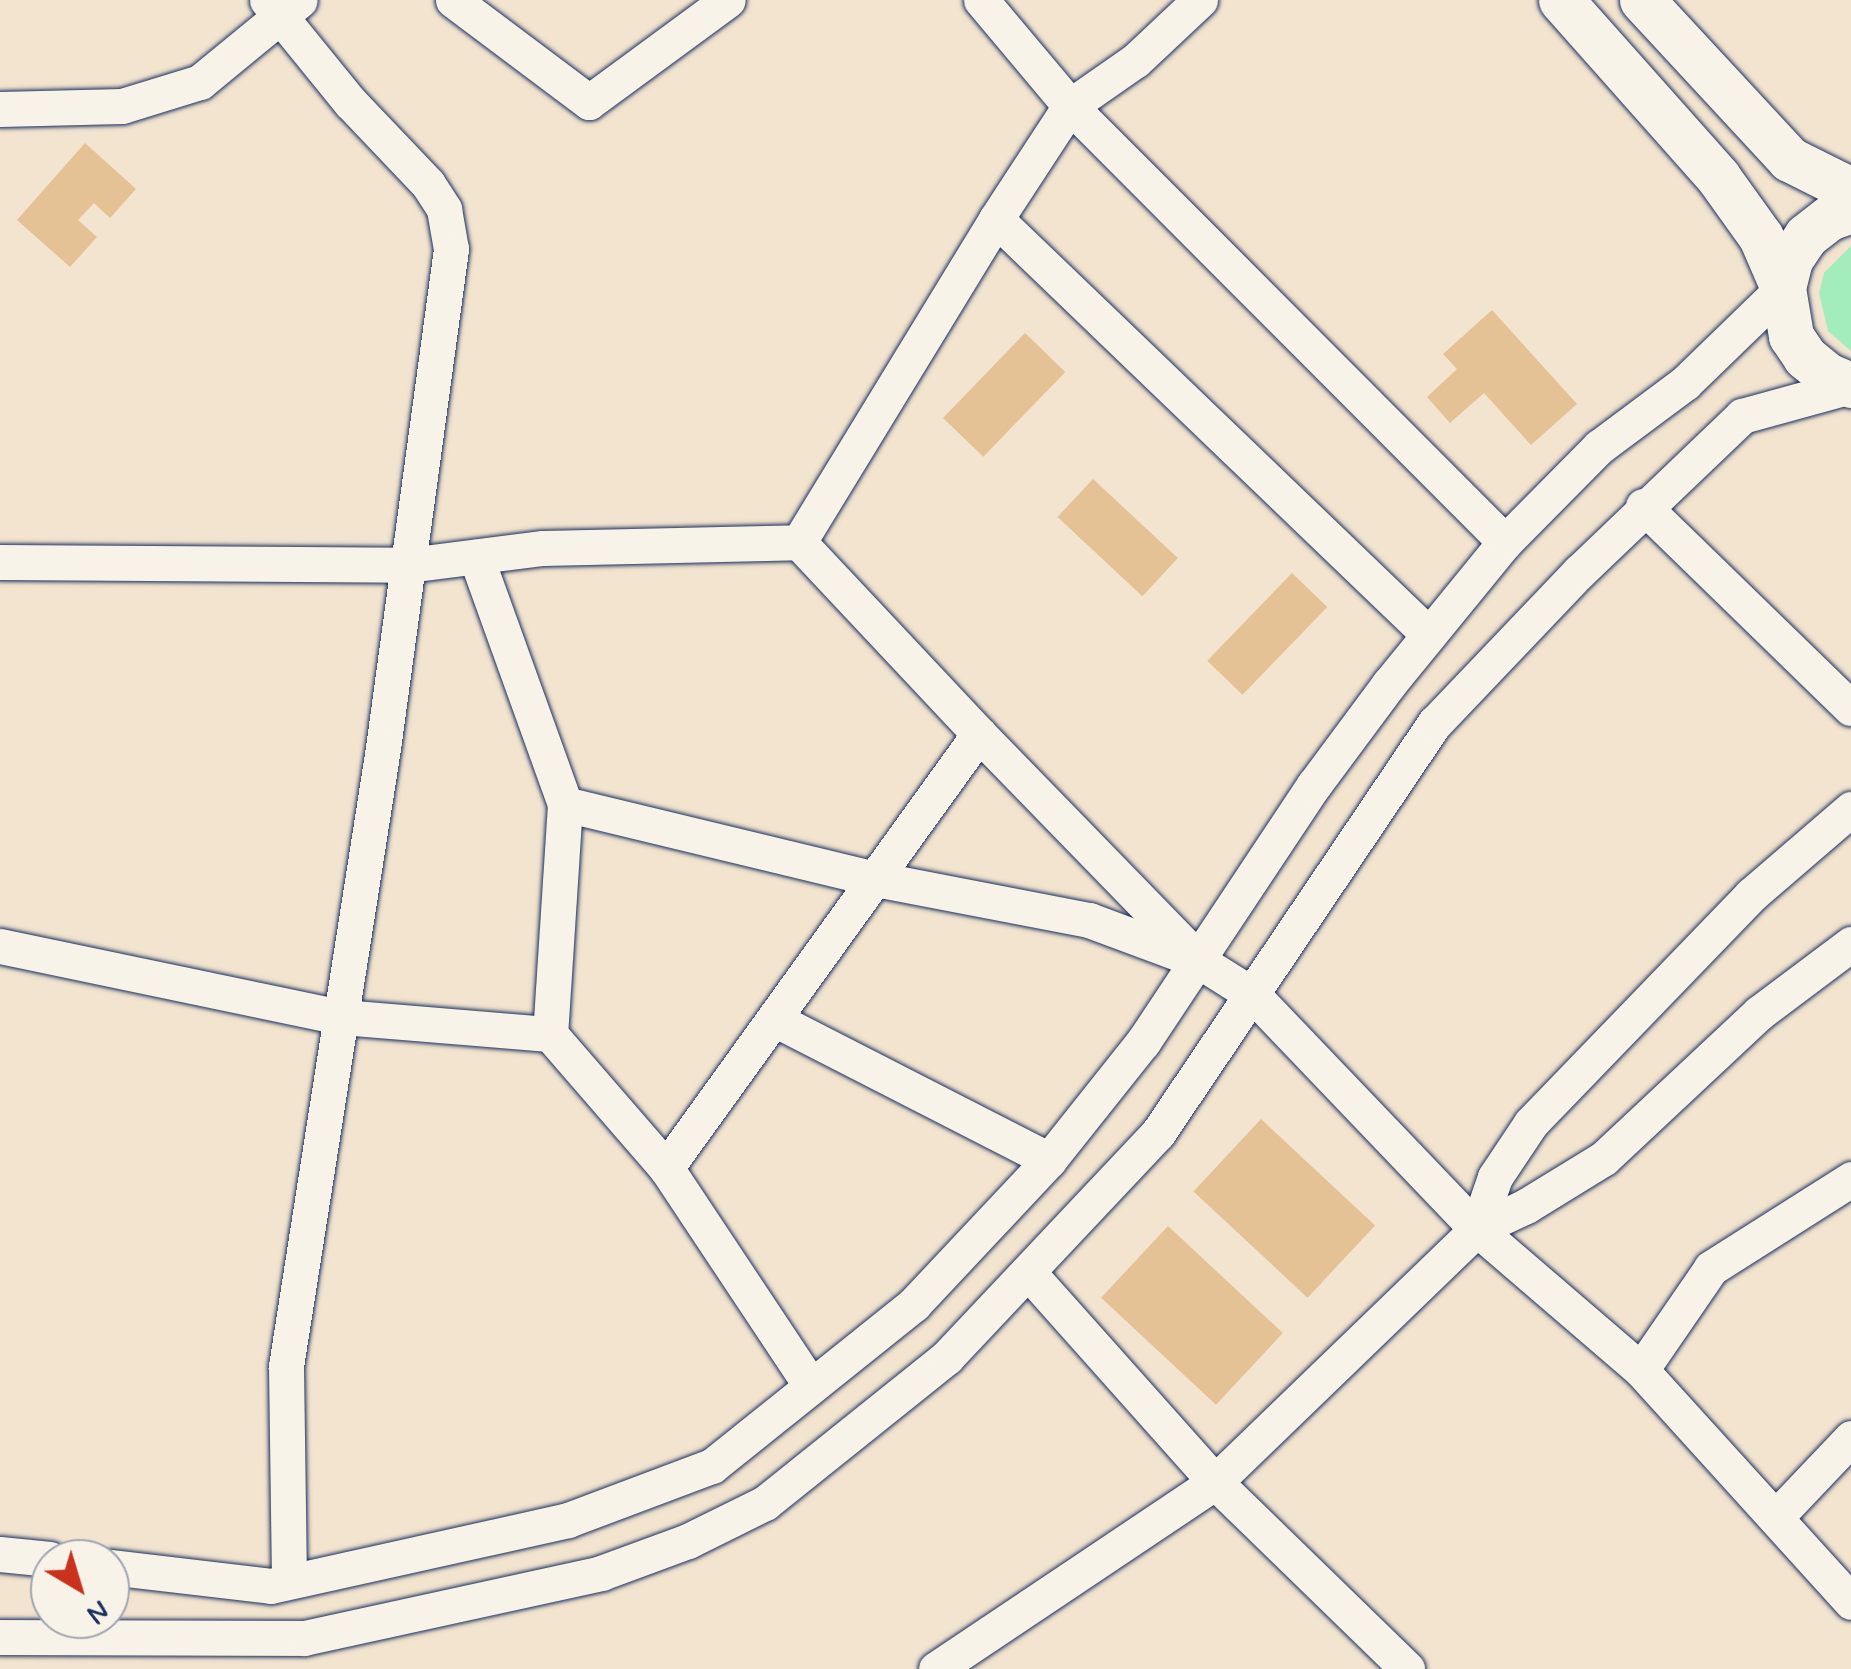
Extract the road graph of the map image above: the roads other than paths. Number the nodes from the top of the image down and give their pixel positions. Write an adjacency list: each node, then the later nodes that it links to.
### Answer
1 (453, 0): 2 (street)
2 (728, 0)
3 (981, 0): 8 (street)
4 (1200, 0): 8 (street)
5 (1561, 0): 13 (main road)
6 (1642, 0): 10 (main road)
7 (283, 5): 9 (street); 20 (street)
8 (1070, 106): 12 (street); 17 (street)
9 (0, 109)
10 (1851, 190)
11 (1851, 210): 13 (main road)
12 (996, 218): 16 (street); 21 (street)
13 (1782, 288): 14 (main road); 17 (street)
14 (1851, 385): 15 (street)
15 (1643, 506): 22 (street); 30 (street)
16 (798, 542): 18 (street); 23 (street)
17 (1505, 542): 21 (street)
18 (476, 556): 20 (street); 24 (street)
19 (0, 562): 20 (street)
20 (408, 565): 31 (street)
21 (1428, 635): 29 (street)
22 (1851, 708)
23 (979, 734): 26 (street); 29 (street)
24 (566, 804): 26 (street); 33 (street)
25 (1851, 809): 37 (street)
26 (876, 879): 29 (street); 32 (street)
27 (1851, 944): 37 (street)
28 (0, 946): 31 (street)
29 (1200, 961): 30 (street); 34 (street)
30 (1254, 995): 37 (street); 38 (street)
31 (341, 1017): 33 (street); 47 (street)
32 (774, 1020): 34 (street); 35 (street)
33 (550, 1034): 35 (street)
34 (1049, 1160): 40 (street)
35 (666, 1168): 40 (street)
36 (1851, 1179): 39 (street)
37 (1477, 1229): 39 (street); 42 (street)
38 (1028, 1272): 42 (street); 50 (street)
39 (1642, 1370): 43 (street)
40 (811, 1386): 47 (street)
41 (1851, 1438): 43 (street)
42 (1215, 1482): 51 (street); 52 (street)
43 (1776, 1517): 48 (street)
44 (0, 1554): 45 (street)
45 (30, 1557)
46 (130, 1569): 47 (street)
47 (289, 1582)
48 (1851, 1602)
49 (0, 1637): 50 (street)
50 (229, 1653)
51 (936, 1669)
52 (1407, 1669)

